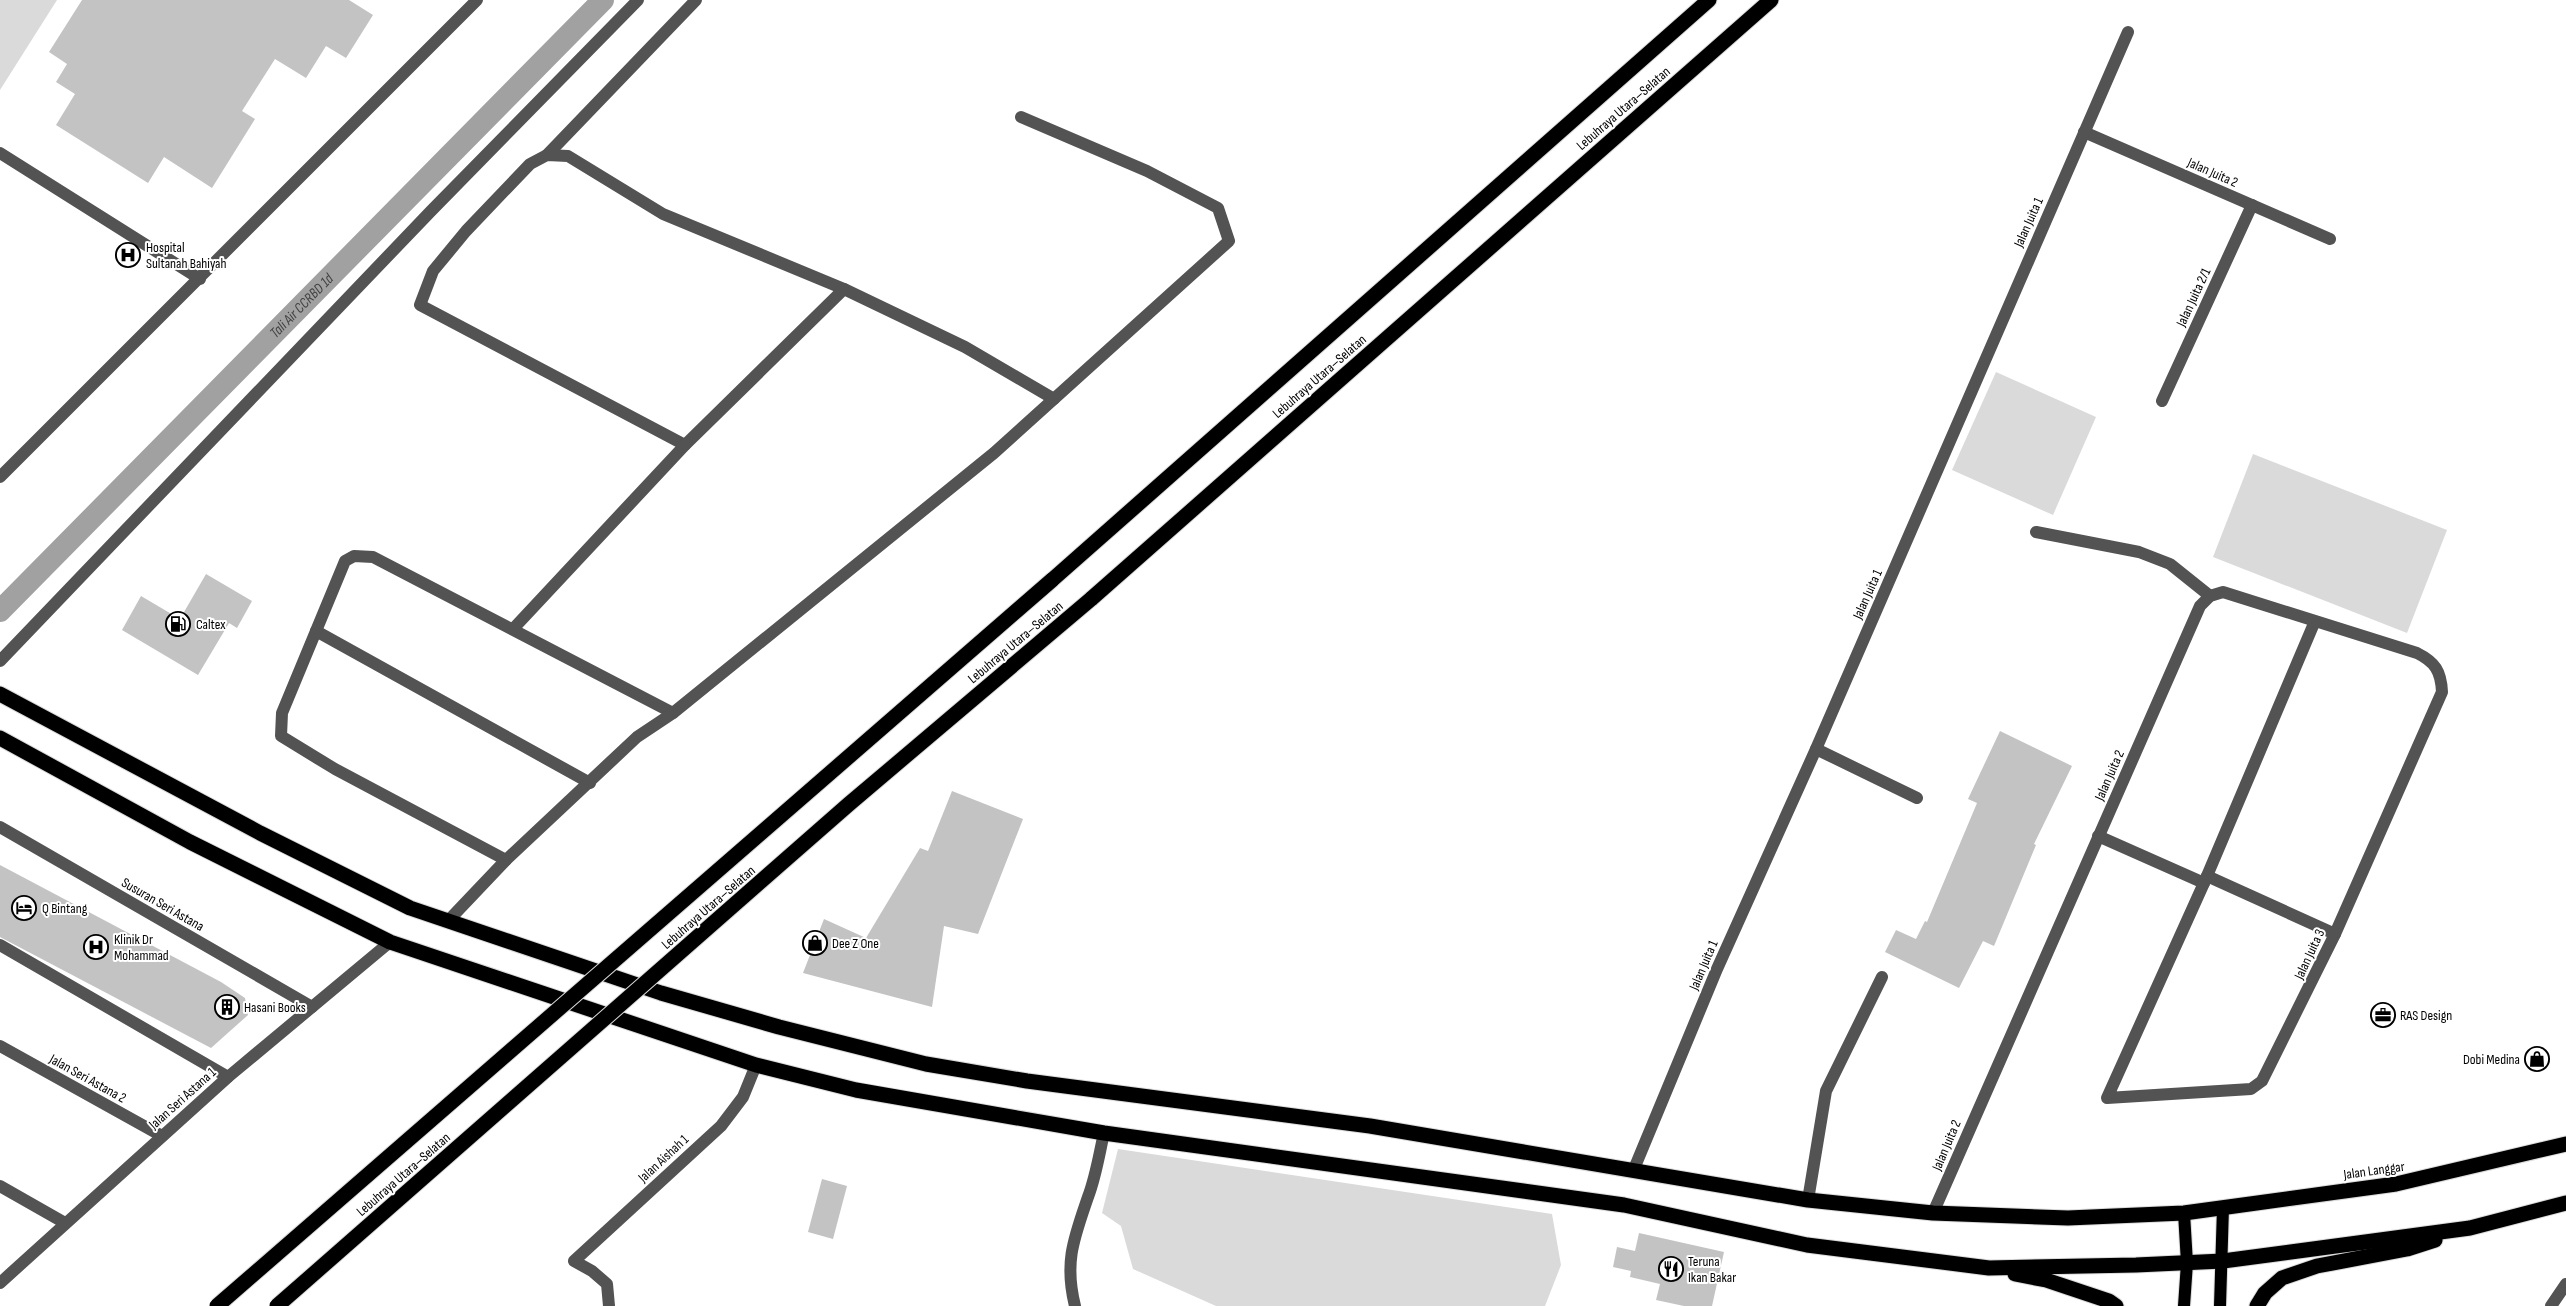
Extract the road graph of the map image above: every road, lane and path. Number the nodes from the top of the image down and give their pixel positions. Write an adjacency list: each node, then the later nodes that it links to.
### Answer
1 (477, 0): 13 (street)
2 (638, 0): 24 (street)
3 (696, 0): 10 (street)
4 (1709, 0): 61 (highway, Lebuhraya Utara–Selatan, bridge)
5 (1771, 0): 62 (highway, Lebuhraya Utara–Selatan, bridge)
6 (2128, 32): 8 (street, Jalan Juita 1)
7 (1021, 117): 15 (street)
8 (2084, 132): 11 (street, Jalan Juita 2); 28 (street, Jalan Juita 1)
9 (0, 153): 13 (street)
10 (547, 155): 14 (street); 17 (street)
11 (2252, 205): 12 (street, Jalan Juita 2); 16 (street, Jalan Juita 2/1)
12 (2330, 239)
13 (200, 279): 18 (street)
14 (844, 289): 15 (street); 17 (street)
15 (1054, 399): 26 (street)
16 (2162, 401)
17 (685, 445): 22 (street)
18 (0, 477)
19 (2036, 532): 20 (street)
20 (2210, 596): 21 (street); 32 (street, Jalan Juita 2)
21 (2315, 621): 34 (street); 36 (street, Jalan Juita 3)
22 (513, 629): 23 (street); 26 (street)
23 (316, 631): 29 (street); 33 (street)
24 (0, 661)
25 (0, 694): 35 (highway, Jalan Langgar)
26 (672, 713): 29 (street)
27 (0, 738): 37 (highway)
28 (1816, 749): 30 (street); 47 (street, Jalan Juita 1)
29 (590, 783): 33 (street)
30 (1917, 798)
31 (0, 827): 40 (street, Susuran Seri Astana)
32 (2098, 836): 34 (street); 52 (street, Jalan Juita 2)
33 (506, 860): 35 (street)
34 (2206, 880): 36 (street); 36 (street, Jalan Juita 3)
35 (448, 921): 47 (highway, Jalan Langgar)
36 (2335, 934)
37 (390, 942): 40 (street, Jalan Seri Astana 1); 42 (highway)
38 (0, 944): 43 (street)
39 (1882, 977): 49 (street)
40 (312, 1007): 43 (street, Jalan Seri Astana 1)
41 (0, 1046): 45 (street, Jalan Seri Astana 2)
42 (756, 1065): 44 (highway); 63 (street, Jalan Aishah 1)
43 (228, 1077): 45 (street, Jalan Seri Astana 1)
44 (1104, 1133): 58 (highway); 64 (street)
45 (162, 1136): 54 (street, Jalan Seri Astana 1)
46 (2566, 1144): 51 (highway, Jalan Langgar)
47 (1634, 1169): 49 (highway, Jalan Langgar)
48 (0, 1186): 54 (street)
49 (1808, 1200): 52 (highway, Jalan Langgar)
50 (2566, 1203): 55 (highway)
51 (2224, 1207): 53 (highway, Jalan Langgar); 56 (main road)
52 (1933, 1213): 53 (highway, Jalan Langgar)
53 (2184, 1213): 57 (main road)
54 (65, 1223): 59 (street, Jalan Seri Astana 1)
55 (2470, 1228): 56 (highway); 68 (highway)
56 (2223, 1260): 57 (highway); 67 (main road)
57 (2187, 1263): 58 (highway); 66 (main road)
58 (1989, 1268): 65 (highway)
59 (0, 1282)
60 (2566, 1284): 69 (street)
61 (217, 1306)
62 (277, 1306)
63 (609, 1306)
64 (1074, 1306)
65 (2116, 1306)
66 (2184, 1306)
67 (2220, 1306)
68 (2257, 1306)
69 (2551, 1306)

